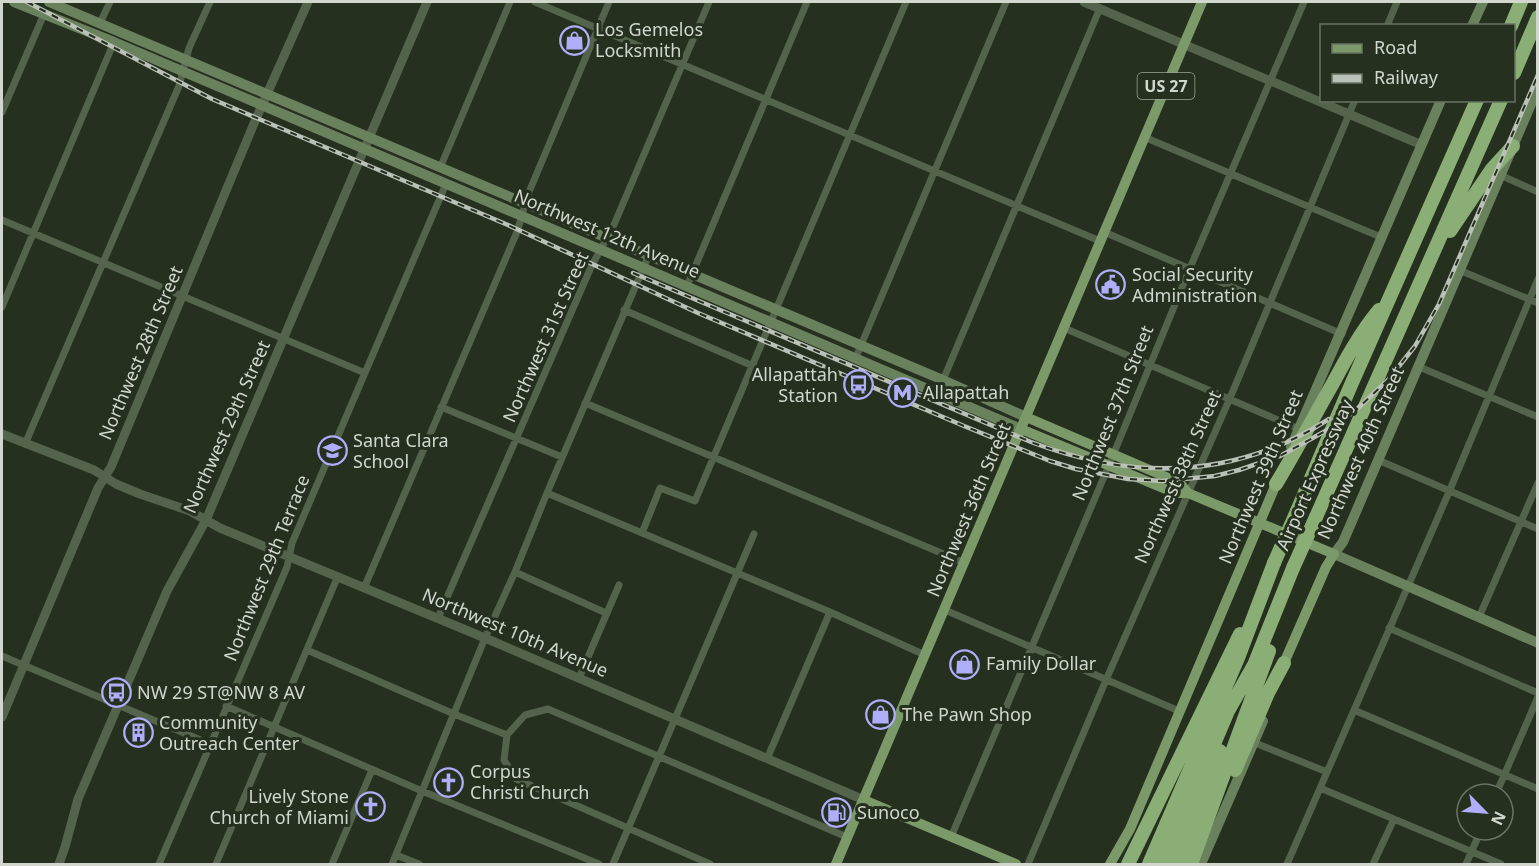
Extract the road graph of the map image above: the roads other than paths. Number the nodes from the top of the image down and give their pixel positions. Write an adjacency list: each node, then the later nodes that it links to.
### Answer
1 (14, 2): 21 (main road, Northwest 12th Avenue)
2 (50, 2): 23 (main road, Northwest 12th Avenue)
3 (110, 2): 23 (street)
4 (210, 2): 30 (street)
5 (308, 2): 36 (street, Northwest 28th Street)
6 (428, 2): 49 (street, Northwest 29th Street)
7 (510, 2): 54 (street)
8 (535, 2): 27 (street)
9 (609, 2): 27 (street)
10 (709, 2): 31 (street, Northwest 31st Street)
11 (807, 2): 37 (street)
12 (906, 2): 47 (street)
13 (1006, 2): 55 (street)
14 (1087, 2): 20 (street)
15 (1202, 2): 29 (main road, Northwest 36th Street / US 27)
16 (1304, 2): 34 (street, Northwest 37th Street)
17 (1397, 2): 24 (street)
18 (1483, 2): 25 (main road)
19 (1521, 2): 26 (highway)
20 (1100, 8): 29 (street); 61 (street)
21 (44, 14): 28 (main road, Northwest 12th Avenue); 45 (street)
22 (1538, 17): 32 (highway)
23 (100, 23): 30 (main road, Northwest 12th Avenue)
24 (1388, 24)
25 (1473, 24)
26 (1512, 24)
27 (598, 28): 31 (street); 63 (street)
28 (114, 42): 33 (main road, Northwest 12th Avenue); 65 (street)
29 (1184, 44): 34 (street); 48 (main road, Northwest 36th Street / US 27)
30 (186, 60): 33 (street); 36 (main road, Northwest 12th Avenue)
31 (684, 64): 37 (street); 68 (street, Northwest 31st Street)
32 (1515, 71)
33 (183, 72): 44 (main road, Northwest 12th Avenue); 71 (street)
34 (1272, 80): 38 (street); 56 (street, Northwest 37th Street)
35 (1538, 88): 51 (main road, Northwest 40th Street)
36 (267, 95): 44 (street, Northwest 28th Street); 49 (main road, Northwest 12th Avenue)
37 (766, 100): 47 (street); 76 (street)
38 (1320, 100)
39 (1324, 102): 46 (street)
40 (1354, 102): 46 (street, Northwest 38th Street)
41 (1440, 102): 50 (main road, Northwest 39th Street)
42 (1476, 102): 78 (highway, Airport Expressway)
43 (1500, 102): 74 (highway, Airport Expressway)
44 (262, 106): 52 (main road, Northwest 12th Avenue); 77 (street, Northwest 28th Street)
45 (2, 112)
46 (1350, 113): 50 (street); 62 (street, Northwest 38th Street)
47 (850, 135): 55 (street); 84 (street)
48 (1144, 137): 56 (street); 66 (main road, Northwest 36th Street / US 27)
49 (370, 139): 52 (street, Northwest 29th Street); 54 (main road, Northwest 12th Avenue)
50 (1422, 145): 67 (main road, Northwest 39th Street)
51 (1513, 146): 57 (main road, Northwest 40th Street); 74 (highway)
52 (365, 149): 53 (main road, Northwest 12th Avenue); 88 (street, Northwest 29th Street)
53 (399, 164): 54 (main road); 58 (main road, Northwest 12th Avenue)
54 (440, 168): 59 (main road, Northwest 12th Avenue)
55 (934, 171): 61 (street); 89 (street)
56 (1231, 174): 62 (street); 72 (street, Northwest 37th Street)
57 (1500, 176): 60 (street); 73 (main road, Northwest 40th Street)
58 (446, 184): 59 (main road); 63 (main road, Northwest 12th Avenue); 94 (street, Northwest 29th Terrace)
59 (491, 190): 63 (main road, Northwest 12th Avenue)
60 (1538, 192)
61 (1017, 206): 66 (street); 95 (street)
62 (1310, 207): 67 (street); 80 (street, Northwest 38th Street)
63 (523, 210): 68 (main road, Northwest 12th Avenue); 69 (main road, Northwest 12th Avenue); 100 (street)
64 (2, 220): 65 (street)
65 (33, 233): 71 (street); 82 (street)
66 (1102, 237): 72 (street); 86 (main road, Northwest 36th Street / US 27)
67 (1383, 238): 87 (main road, Northwest 39th Street)
68 (606, 239): 69 (street, Northwest 31st Street); 70 (main road, Northwest 12th Avenue)
69 (600, 249): 70 (main road, Northwest 12th Avenue); 106 (street, Northwest 31st Street)
70 (646, 262): 76 (main road, Northwest 12th Avenue); 83 (street)
71 (104, 264): 77 (street); 107 (street)
72 (1190, 268): 80 (street); 91 (street, Northwest 37th Street)
73 (1459, 270): 79 (street); 93 (main road, Northwest 40th Street)
74 (1424, 277): 135 (highway, Airport Expressway, bridge)
75 (1538, 279): 79 (street)
76 (690, 280): 84 (main road, Northwest 12th Avenue); 85 (main road, Northwest 12th Avenue)
77 (183, 297): 88 (street); 113 (street, Northwest 28th Street)
78 (1390, 297): 115 (highway); 134 (highway, Airport Expressway, bridge)
79 (1529, 299): 81 (street); 97 (street)
80 (1269, 303): 87 (street); 98 (street, Northwest 38th Street)
81 (1538, 303)
82 (2, 307)
83 (624, 310): 92 (street); 99 (street)
84 (777, 310): 85 (street); 89 (main road, Northwest 12th Avenue)
85 (772, 323): 90 (main road, Northwest 12th Avenue); 92 (street)
86 (1064, 328): 91 (street); 101 (main road, Northwest 36th Street / US 27)
87 (1342, 334): 104 (main road, Northwest 39th Street)
88 (283, 340): 94 (street); 119 (street, Northwest 29th Street)
89 (861, 346): 90 (street); 95 (main road, Northwest 12th Avenue)
90 (856, 357): 96 (main road, Northwest 12th Avenue)
91 (1149, 365): 98 (street); 108 (street, Northwest 37th Street)
92 (753, 366): 110 (street)
93 (1417, 366): 97 (street); 111 (main road, Northwest 40th Street)
94 (365, 373): 126 (street, Northwest 29th Terrace)
95 (943, 380): 96 (street); 101 (main road, Northwest 12th Avenue)
96 (938, 392): 103 (main road, Northwest 12th Avenue)
97 (1488, 396): 102 (street); 117 (street)
98 (1230, 398): 104 (street); 118 (street, Northwest 38th Street)
99 (585, 403): 109 (street); 110 (street)
100 (441, 407): 106 (street); 133 (street)
101 (1026, 417): 103 (main road, Northwest 36th Street / US 27); 108 (main road, Northwest 12th Avenue)
102 (1538, 417)
103 (1021, 429): 112 (main road, Northwest 12th Avenue); 127 (main road, Northwest 36th Street / US 27)
104 (1299, 429): 115 (main road, Northwest 39th Street)
105 (2, 434): 107 (street, Northwest 10th Avenue)
106 (518, 438): 109 (street); 140 (street, Northwest 31st Street)
107 (25, 444): 113 (street, Northwest 10th Avenue)
108 (1113, 453): 112 (street, Northwest 37th Street); 118 (main road, Northwest 12th Avenue)
109 (562, 457): 116 (street)
110 (714, 458): 123 (street); 127 (street)
111 (1378, 460): 117 (street); 125 (main road, Northwest 40th Street)
112 (1109, 465): 118 (main road, Northwest 12th Avenue); 144 (street, Northwest 37th Street)
113 (105, 477): 119 (street, Northwest 10th Avenue); 149 (street, Northwest 28th Street)
114 (1538, 483): 120 (street)
115 (1276, 484): 121 (main road, Northwest 39th Street)
116 (547, 492): 123 (street); 128 (street)
117 (1449, 492): 120 (street); 132 (street)
118 (1188, 493): 121 (main road, Northwest 12th Avenue); 152 (street, Northwest 38th Street)
119 (206, 520): 126 (street, Northwest 10th Avenue); 154 (street, Northwest 29th Street)
120 (1521, 522): 122 (street); 139 (street)
121 (1259, 523): 125 (main road, Northwest 12th Avenue); 157 (main road, Northwest 39th Street)
122 (1538, 529)
123 (642, 533): 129 (street)
124 (754, 534): 129 (street)
125 (1334, 554): 132 (main road, Northwest 12th Avenue); 148 (main road, Northwest 40th Street)
126 (289, 555): 130 (street, Northwest 10th Avenue); 155 (street, Northwest 29th Terrace)
127 (964, 563): 136 (main road, Northwest 36th Street / US 27)
128 (515, 572): 138 (street); 142 (street)
129 (736, 574): 137 (street); 160 (street)
130 (338, 576): 133 (street, Northwest 10th Avenue); 145 (street)
131 (619, 585): 138 (street)
132 (1407, 586): 139 (main road, Northwest 12th Avenue); 141 (street)
133 (364, 588): 140 (street, Northwest 10th Avenue)
134 (1263, 590): 176 (highway); 198 (highway, Airport Expressway)
135 (1278, 605): 150 (highway, Airport Expressway); 201 (highway)
136 (945, 610): 144 (street); 146 (main road, Northwest 36th Street / US 27)
137 (830, 612): 146 (street); 166 (street)
138 (606, 614): 151 (street)
139 (1479, 617): 143 (main road, Northwest 12th Avenue)
140 (438, 618): 142 (street, Northwest 10th Avenue)
141 (1389, 628): 153 (street); 156 (street)
142 (485, 638): 151 (street, Northwest 10th Avenue); 158 (street)
143 (1538, 642)
144 (1031, 648): 152 (street); 179 (street, Northwest 37th Street)
145 (307, 650): 158 (street); 161 (street)
146 (926, 655): 174 (main road, Northwest 36th Street / US 27)
147 (2, 656): 149 (street)
148 (1284, 663): 163 (main road, Northwest 40th Street); 201 (highway)
149 (24, 665): 154 (street); 159 (street, Northwest 28th Street)
150 (1254, 665): 199 (highway, Airport Expressway); 200 (highway)
151 (579, 678): 160 (street, Northwest 10th Avenue)
152 (1106, 680): 157 (street); 194 (street, Northwest 38th Street)
153 (1538, 695): 169 (street)
154 (118, 706): 164 (street); 183 (street, Northwest 29th Street)
155 (226, 706): 161 (street); 164 (street, Northwest 29th Terrace)
156 (1354, 710): 168 (street); 169 (street)
157 (1179, 711): 195 (main road, Northwest 39th Street)
158 (454, 714): 162 (street); 173 (street)
159 (2, 717)
160 (675, 719): 165 (street); 166 (street, Northwest 10th Avenue)
161 (274, 726): 167 (street); 185 (street)
162 (507, 735): 165 (street); 177 (street)
163 (1254, 743): 168 (street); 202 (main road, Northwest 40th Street)
164 (210, 744): 184 (street, Northwest 29th Terrace)
165 (658, 758): 177 (street); 178 (street)
166 (767, 759): 174 (street, Northwest 10th Avenue)
167 (372, 770): 173 (street); 186 (street)
168 (1327, 772): 171 (street)
169 (1504, 775): 170 (street); 172 (street)
170 (1501, 782)
171 (1320, 788): 175 (street); 203 (street)
172 (1538, 789)
173 (422, 791): 182 (street); 189 (street)
174 (864, 800): 178 (main road, Northwest 36th Street / US 27); 179 (main road, Northwest 10th Avenue)
175 (1394, 819): 181 (street); 204 (street)
176 (1145, 827): 196 (highway); 197 (highway)
177 (627, 829): 190 (street); 191 (street)
178 (847, 837): 192 (main road, Northwest 36th Street / US 27)
179 (951, 837): 193 (main road, Northwest 10th Avenue)
180 (1475, 842): 181 (street)
181 (1471, 852): 205 (street); 206 (street)
182 (396, 855): 187 (street); 188 (street)
183 (59, 864)
184 (159, 864)
185 (216, 864)
186 (332, 864)
187 (392, 864)
188 (419, 864)
189 (599, 864)
190 (613, 864)
191 (710, 864)
192 (836, 864)
193 (1016, 864)
194 (1028, 864)
195 (1110, 864)
196 (1128, 864)
197 (1134, 864)
198 (1149, 864)
199 (1163, 864)
200 (1178, 864)
201 (1191, 864)
202 (1201, 864)
203 (1287, 864)
204 (1373, 864)
205 (1466, 864)
206 (1501, 864)

